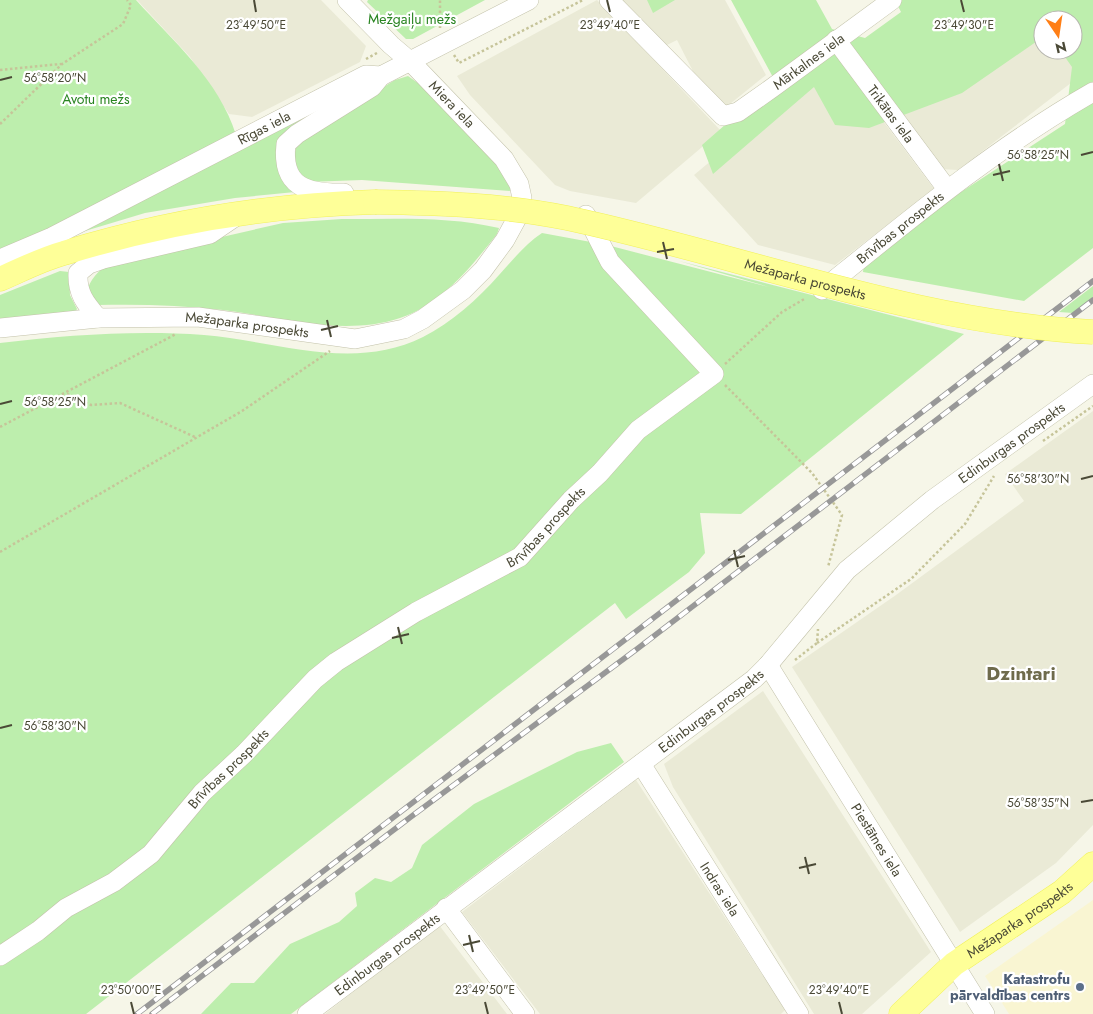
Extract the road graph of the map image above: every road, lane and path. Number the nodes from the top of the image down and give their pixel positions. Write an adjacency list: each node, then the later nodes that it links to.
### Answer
1 (127, 0): 12 (path)
2 (348, 0): 10 (street, Miera iela)
3 (440, 0): 8 (path)
4 (529, 0): 10 (street, Rīgas iela)
5 (583, 0): 11 (path)
6 (609, 0): 9 (street, Mārkalnes iela)
7 (892, 0): 9 (street, Mārkalnes iela)
8 (439, 28)
9 (836, 40): 17 (street, Trikātas iela)
10 (411, 62): 14 (street, Rīgas iela); 18 (street, Miera iela)
11 (459, 63)
12 (62, 64): 13 (path); 16 (path)
13 (0, 70)
14 (381, 76): 19 (street, Mežaparka prospekts); 22 (street, Rīgas iela)
15 (1093, 92): 17 (street, Brīvības prospekts)
16 (0, 124)
17 (947, 189): 23 (street, Brīvības prospekts)
18 (522, 198): 21 (street); 26 (street, Mežaparka prospekts)
19 (375, 202): 20 (main road, Mežaparka prospekts); 29 (main road, Mežaparka prospekts, bridge)
20 (242, 212): 24 (main road, Mežaparka prospekts); 26 (street, Mežaparka prospekts)
21 (594, 230): 23 (street); 25 (street); 31 (street)
22 (0, 259)
23 (838, 276): 25 (street, Brīvības prospekts); 25 (street)
24 (0, 278)
25 (822, 290): 31 (path)
26 (98, 318): 27 (street, Mežaparka prospekts)
27 (0, 328)
28 (184, 330): 33 (path)
29 (1093, 332)
30 (324, 348): 36 (path)
31 (714, 374): 40 (path); 47 (street, Brīvības prospekts)
32 (1093, 384): 40 (street, Edinburgas prospekts)
33 (67, 394): 35 (path); 36 (path)
34 (1093, 406): 37 (path)
35 (0, 427)
36 (195, 437): 39 (path)
37 (1040, 443)
38 (1002, 470): 41 (path)
39 (0, 552)
40 (823, 597): 41 (path); 43 (street, Edinburgas prospekts)
41 (817, 643): 42 (path)
42 (794, 660)
43 (768, 665): 44 (street, Edinburgas prospekts); 48 (street, Piestātnes iela)
44 (641, 764): 46 (street, Edinburgas prospekts); 51 (street, Indras iela)
45 (1093, 864): 48 (main road, Mežaparka prospekts)
46 (446, 908): 49 (street, Edinburgas prospekts); 50 (street)
47 (0, 956)
48 (954, 964): 52 (main road, Mežaparka prospekts); 53 (street, Piestātnes iela)
49 (307, 1014)
50 (525, 1014)
51 (798, 1014)
52 (901, 1014)
53 (985, 1014)

